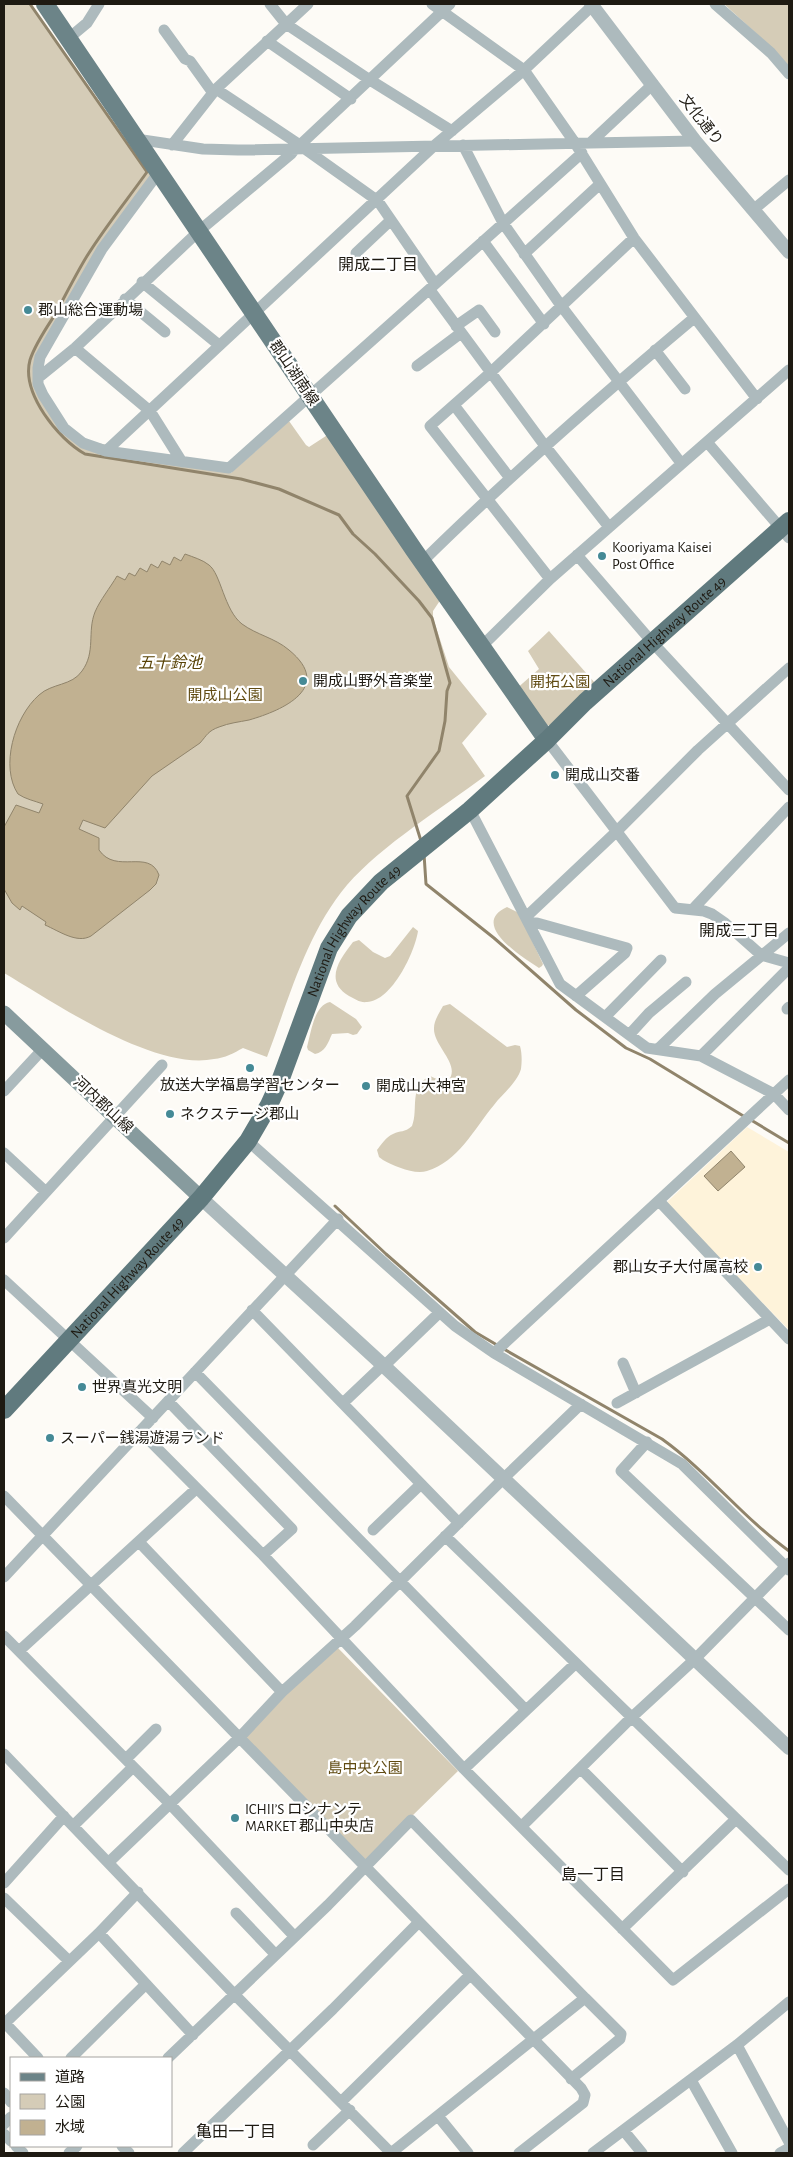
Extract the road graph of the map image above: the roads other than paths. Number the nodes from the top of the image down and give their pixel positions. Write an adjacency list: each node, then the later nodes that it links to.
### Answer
1 (46, 4): 11 (main road, 郡山湖南線)
2 (99, 4): 11 (street)
3 (270, 4): 9 (street)
4 (308, 4): 9 (street)
5 (432, 4): 8 (street)
6 (715, 4): 14 (street)
7 (592, 5): 13 (street); 16 (street, 文化通り)
8 (447, 7): 13 (street); 15 (street)
9 (286, 24): 12 (street); 15 (street)
10 (164, 30): 17 (street)
11 (69, 38): 20 (main road, 郡山湖南線)
12 (268, 41): 17 (street); 18 (street)
13 (524, 70): 19 (street); 22 (street)
14 (789, 74)
15 (370, 80): 18 (street); 19 (street)
16 (653, 84): 21 (street, 文化通り); 23 (street)
17 (215, 91): 24 (street); 27 (street)
18 (351, 98): 27 (street)
19 (452, 131): 25 (street)
20 (136, 139): 24 (street); 29 (main road, 郡山湖南線)
21 (695, 141): 23 (street); 33 (street, 文化通り)
22 (576, 143): 23 (street); 26 (street); 28 (street)
23 (590, 143)
24 (172, 145): 27 (street)
25 (435, 145): 26 (street); 27 (street); 32 (street)
26 (463, 145): 35 (street)
27 (300, 148): 32 (street); 36 (street)
28 (582, 153): 31 (street); 35 (street)
29 (159, 172): 36 (main road, 郡山湖南線); 58 (street)
30 (789, 180): 33 (street)
31 (600, 184): 37 (street); 41 (street)
32 (378, 200): 34 (street); 46 (street)
33 (753, 210): 39 (street, 文化通り)
34 (391, 220): 40 (street); 43 (street)
35 (503, 223): 38 (street); 41 (street)
36 (199, 230): 42 (street); 46 (main road, 郡山湖南線)
37 (634, 238): 45 (street); 47 (street)
38 (483, 240): 43 (street); 48 (street)
39 (789, 252)
40 (356, 253)
41 (524, 254): 45 (street)
42 (142, 282): 44 (street); 52 (street)
43 (433, 287): 49 (street); 61 (street)
44 (125, 299): 50 (street); 53 (street)
45 (562, 308): 48 (street); 59 (street)
46 (253, 312): 52 (street); 61 (main road, 郡山湖南線)
47 (694, 318): 54 (street); 62 (street)
48 (544, 324): 57 (street)
49 (459, 330): 51 (street); 55 (street); 57 (street)
50 (165, 332)
51 (495, 332)
52 (219, 345): 64 (street)
53 (74, 348): 58 (street); 64 (street)
54 (655, 350): 59 (street); 60 (street)
55 (416, 366)
56 (789, 370): 62 (street)
57 (490, 373): 63 (street); 66 (street)
58 (38, 378): 67 (street)
59 (618, 381): 66 (street); 69 (street)
60 (685, 389)
61 (309, 396): 68 (street); 75 (main road, 郡山湖南線)
62 (757, 399): 65 (street)
63 (454, 405): 70 (street); 71 (street)
64 (150, 411): 67 (street); 68 (street)
65 (707, 442): 69 (street); 73 (street)
66 (544, 446): 70 (street); 72 (street)
67 (106, 451): 68 (street)
68 (182, 462)
69 (681, 463): 72 (street)
70 (510, 478): 71 (street)
71 (486, 498): 75 (street); 76 (street)
72 (609, 527): 74 (street)
73 (786, 529): 77 (highway, National Highway Route 49)
74 (577, 555): 76 (street); 77 (street)
75 (422, 562): 78 (main road, 郡山湖南線)
76 (550, 579): 78 (street)
77 (652, 642): 80 (street); 81 (highway, National Highway Route 49)
78 (480, 647): 81 (main road, 郡山湖南線)
79 (789, 668): 80 (street)
80 (727, 724): 82 (street); 85 (street)
81 (547, 740): 84 (highway, National Highway Route 49); 85 (street)
82 (789, 790)
83 (789, 807): 86 (street)
84 (470, 810): 87 (street); 107 (highway, National Highway Route 49)
85 (616, 832): 86 (street); 87 (street)
86 (692, 910): 89 (street)
87 (527, 920): 94 (street); 94 (street)
88 (789, 933): 89 (street)
89 (762, 955): 91 (street); 99 (street)
90 (661, 960): 96 (street)
91 (789, 963)
92 (789, 968): 100 (street)
93 (686, 982): 97 (street)
94 (576, 996): 96 (street)
95 (4, 1013): 98 (main road, 河内郡山線)
96 (605, 1017): 97 (street)
97 (629, 1035): 99 (street)
98 (43, 1049): 103 (street); 106 (main road, 河内郡山線)
99 (658, 1049): 100 (street)
100 (701, 1056): 104 (street)
101 (162, 1065): 106 (street)
102 (789, 1080): 104 (street)
103 (4, 1091)
104 (774, 1094): 105 (street); 111 (street)
105 (789, 1110)
106 (116, 1118): 109 (street); 110 (main road, 河内郡山線)
107 (248, 1141): 110 (highway, National Highway Route 49); 112 (street)
108 (4, 1153): 109 (street)
109 (46, 1192): 113 (street)
110 (201, 1198): 114 (street); 120 (highway, National Highway Route 49)
111 (659, 1201): 118 (street); 121 (street)
112 (338, 1219): 114 (street); 117 (street)
113 (4, 1238)
114 (285, 1274): 116 (street); 123 (street)
115 (4, 1280): 120 (street)
116 (252, 1310): 124 (street); 127 (street)
117 (439, 1314): 121 (street); 123 (street)
118 (770, 1319): 119 (street); 125 (street)
119 (789, 1339)
120 (68, 1340): 130 (highway, National Highway Route 49); 131 (street)
121 (494, 1353): 129 (street)
122 (623, 1364): 125 (street)
123 (384, 1366): 127 (street); 134 (street)
124 (195, 1372): 126 (street); 146 (street)
125 (636, 1393): 128 (street)
126 (168, 1402): 131 (street); 143 (street)
127 (343, 1403): 135 (street)
128 (617, 1403)
129 (582, 1404): 133 (street); 134 (street)
130 (4, 1410)
131 (153, 1418): 132 (street)
132 (140, 1432): 136 (street); 140 (street)
133 (647, 1442): 144 (street); 148 (street)
134 (503, 1479): 138 (street); 153 (street)
135 (421, 1484): 138 (street); 139 (street)
136 (196, 1489): 142 (street); 143 (street)
137 (4, 1496): 140 (street)
138 (460, 1523): 141 (street)
139 (373, 1530)
140 (42, 1535): 145 (street); 147 (street)
141 (445, 1536): 146 (street); 154 (street)
142 (139, 1542): 147 (street); 155 (street)
143 (263, 1555): 151 (street)
144 (788, 1566): 148 (street)
145 (4, 1577)
146 (401, 1579): 151 (street); 156 (street)
147 (92, 1585): 152 (street); 159 (street)
148 (754, 1599): 149 (street); 153 (street)
149 (789, 1630)
150 (4, 1636): 152 (street)
151 (341, 1639): 155 (street); 163 (street)
152 (19, 1651): 162 (street)
153 (695, 1659): 157 (street); 160 (street)
154 (575, 1664): 156 (street); 157 (street)
155 (282, 1692): 159 (street)
156 (526, 1710): 163 (street)
157 (632, 1718): 164 (street); 167 (street)
158 (156, 1729): 162 (street)
159 (240, 1737): 165 (street); 171 (street)
160 (789, 1748)
161 (4, 1754): 166 (street)
162 (129, 1763): 165 (street); 168 (street)
163 (464, 1769): 169 (street)
164 (581, 1769): 169 (street); 173 (street)
165 (169, 1803): 170 (street); 182 (street)
166 (64, 1816): 168 (street); 174 (street)
167 (736, 1819): 172 (street); 173 (street)
168 (73, 1826): 170 (street)
169 (522, 1826): 180 (street)
170 (109, 1862): 176 (street)
171 (365, 1867): 179 (street); 182 (street); 188 (street)
172 (789, 1870)
173 (683, 1872): 180 (street)
174 (4, 1882)
175 (789, 1889): 180 (street)
176 (138, 1892): 181 (street); 187 (street)
177 (4, 1898): 184 (street)
178 (236, 1913): 183 (street)
179 (418, 1923): 185 (street); 194 (street)
180 (622, 1929)
181 (99, 1933): 184 (street); 186 (street)
182 (294, 1936): 183 (street)
183 (275, 1954): 187 (street)
184 (69, 1960): 190 (street)
185 (470, 1975): 192 (street); 200 (street)
186 (146, 1984): 191 (street); 196 (street)
187 (234, 1994): 191 (street); 194 (street)
188 (585, 1998): 192 (street); 198 (street)
189 (789, 2002): 193 (street)
190 (4, 2023): 195 (street)
191 (193, 2035): 197 (street)
192 (534, 2040): 198 (street); 202 (street)
193 (736, 2045): 199 (street); 204 (street)
194 (290, 2050): 200 (street); 207 (street)
195 (37, 2057)
196 (72, 2057)
197 (169, 2057)
198 (571, 2079): 210 (street)
199 (691, 2080): 203 (street); 213 (street)
200 (341, 2102): 201 (street)
201 (350, 2110): 205 (street); 208 (street)
202 (438, 2116): 208 (street); 209 (street)
203 (624, 2131): 211 (street); 212 (street)
204 (789, 2142)
205 (313, 2145)
206 (789, 2148): 214 (street)
207 (183, 2153)
208 (391, 2153)
209 (468, 2153)
210 (518, 2153)
211 (593, 2153)
212 (642, 2153)
213 (732, 2153)
214 (780, 2153)

